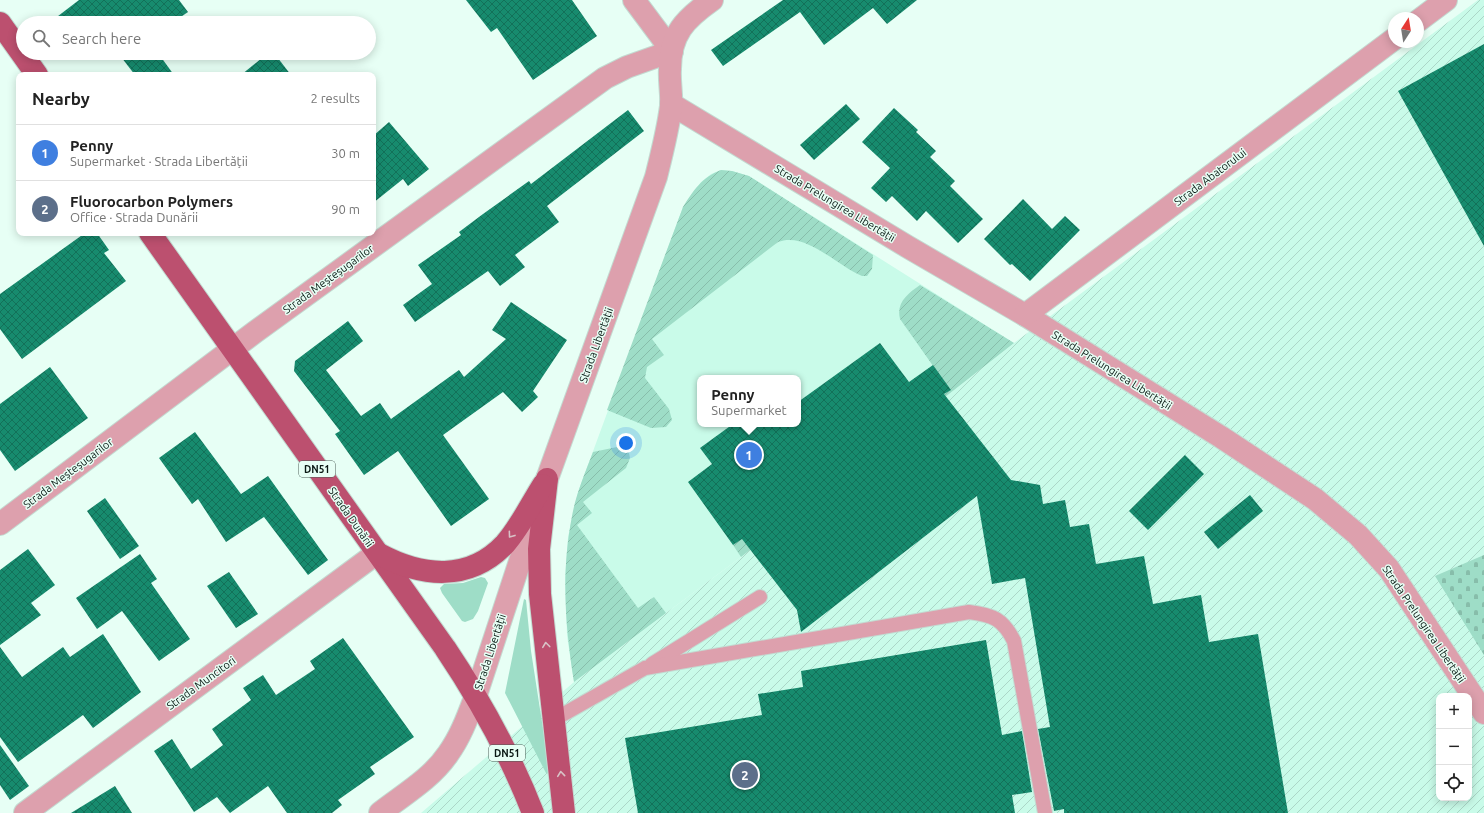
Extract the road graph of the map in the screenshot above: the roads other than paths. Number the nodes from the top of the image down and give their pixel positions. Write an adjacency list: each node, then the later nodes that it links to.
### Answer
1 (634, 0): 8 (street)
2 (712, 0): 8 (street)
3 (1446, 0): 4 (street)
4 (1424, 16)
5 (0, 23): 7 (main road)
6 (1388, 44): 13 (street, Strada Abatorului)
7 (16, 45)
8 (672, 51): 11 (street, Strada Libertății); 14 (street, Strada Meșteșugarilor)
9 (26, 60): 10 (main road)
10 (35, 72)
11 (671, 104): 13 (street, Strada Prelungirea Libertății); 15 (street, Strada Libertății)
12 (152, 236): 14 (main road, Strada Dunării / DN51)
13 (1026, 316): 21 (street, Strada Prelungirea Libertății)
14 (232, 349): 16 (street, Strada Meșteșugarilor); 17 (main road, Strada Dunării / DN51)
15 (547, 479): 17 (main road, one-way to 17); 20 (street, Strada Libertății); 22 (main road, one-way to 15)
16 (0, 524)
17 (377, 553): 20 (main road, Strada Dunării / DN51); 23 (street, Strada Muncitori)
18 (760, 597): 19 (lane)
19 (645, 668): 22 (lane); 27 (lane)
20 (476, 696): 24 (street, Strada Libertății); 25 (main road, Strada Dunării / DN51)
21 (1484, 713)
22 (555, 719): 26 (main road, one-way to 22)
23 (25, 813)
24 (380, 813)
25 (533, 813)
26 (564, 813)
27 (1045, 813)

